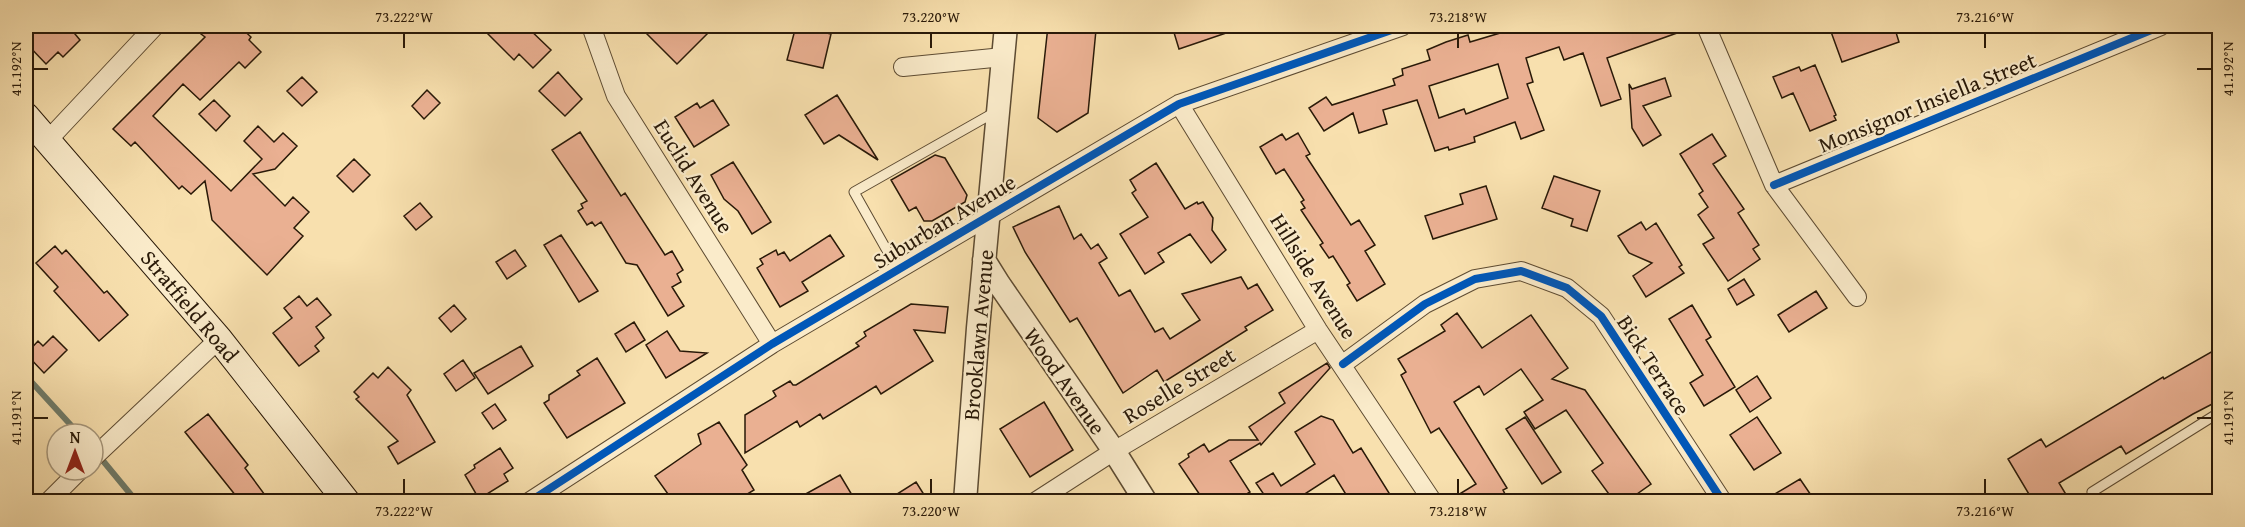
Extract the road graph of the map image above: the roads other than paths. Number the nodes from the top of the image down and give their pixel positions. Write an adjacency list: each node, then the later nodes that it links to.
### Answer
1 (155, 26): 12 (street)
2 (591, 26): 20 (street, Euclid Avenue)
3 (1006, 26): 7 (street, Brooklawn Avenue)
4 (1403, 26): 9 (street, Suburban Avenue)
5 (1706, 26): 13 (street)
6 (2161, 26): 13 (street, Monsignor Insiella Street)
7 (1003, 57): 8 (street); 10 (street, Brooklawn Avenue)
8 (903, 67)
9 (1179, 104): 14 (street, Suburban Avenue); 18 (street, Hillside Avenue)
10 (998, 110): 14 (street, Brooklawn Avenue); 16 (lane)
11 (26, 116): 12 (main road, Stratfield Road)
12 (48, 140): 19 (main road, Stratfield Road)
13 (1774, 184): 17 (street)
14 (988, 216): 15 (street, Brooklawn Avenue); 16 (street, Suburban Avenue)
15 (984, 260): 24 (street, Wood Avenue); 29 (street, Brooklawn Avenue)
16 (898, 270): 20 (street, Suburban Avenue)
17 (1857, 297)
18 (1318, 330): 21 (street, Hillside Avenue); 24 (street, Roselle Street)
19 (219, 339): 23 (street); 27 (main road, Stratfield Road)
20 (772, 344): 28 (street, Suburban Avenue)
21 (1343, 364): 32 (street, Hillside Avenue); 33 (street, Bick Terrace)
22 (2220, 412): 34 (lane)
23 (105, 448)
24 (1114, 451): 30 (street, Roselle Street); 31 (street, Wood Avenue)
25 (68, 482): 26 (street)
26 (48, 501)
27 (347, 501)
28 (529, 501)
29 (965, 501)
30 (1035, 501)
31 (1146, 501)
32 (1433, 501)
33 (1723, 501)
34 (2096, 501)

